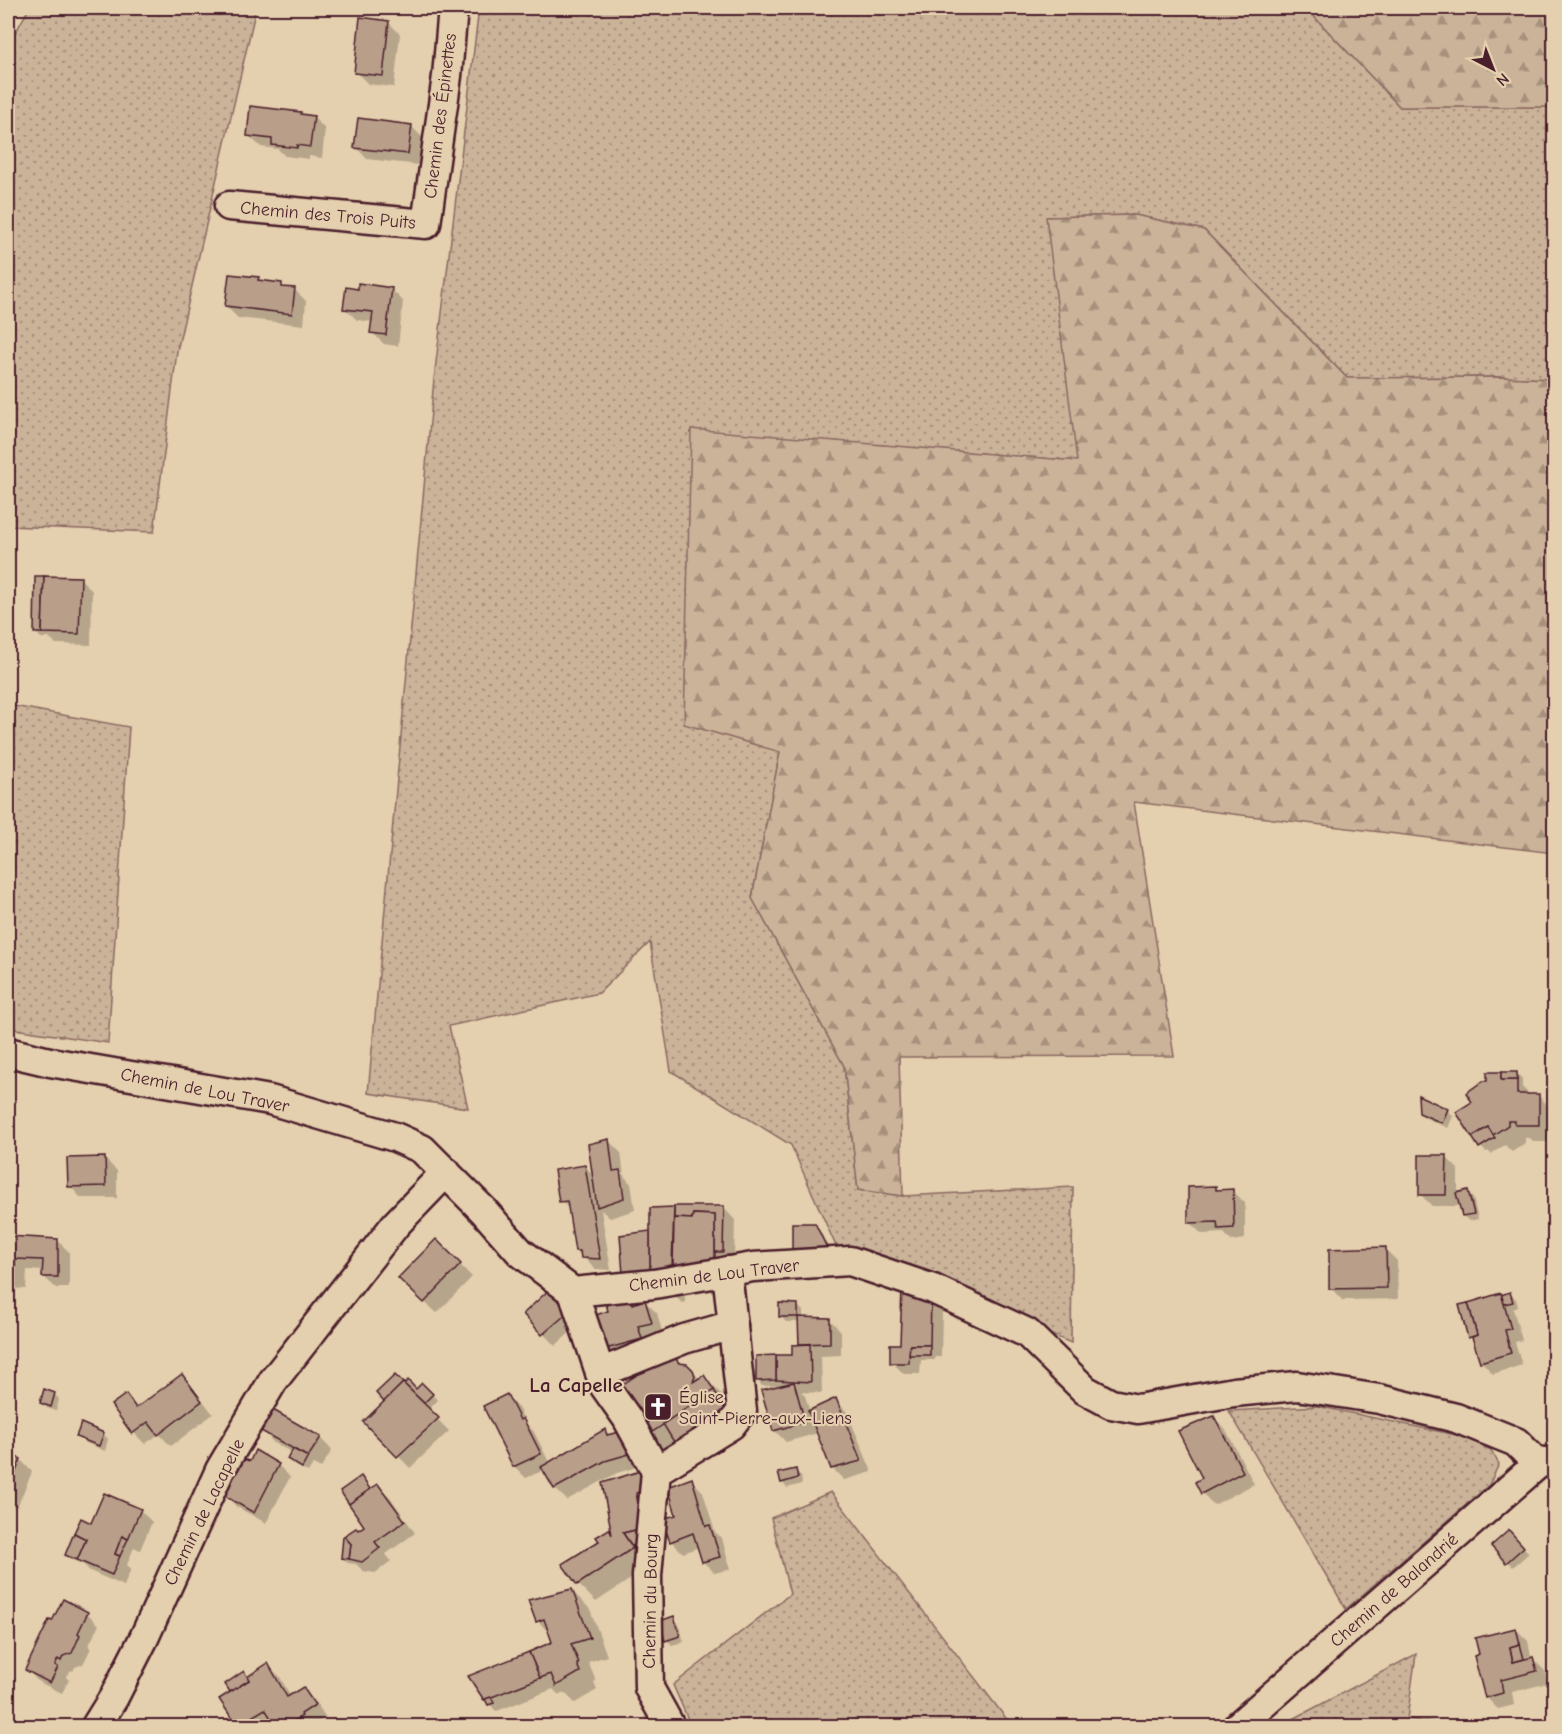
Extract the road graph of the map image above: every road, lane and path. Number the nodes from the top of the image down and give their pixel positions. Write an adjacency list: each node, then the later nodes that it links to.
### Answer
1 (453, 8): 3 (street, Chemin des Épinettes)
2 (229, 206): 3 (street, Chemin des Trois Puits)
3 (426, 224)
4 (8, 1052): 5 (street, Chemin de Lou Traver)
5 (446, 1172): 7 (street, Chemin de Lou Traver); 12 (street, Chemin de Lacapelle)
6 (726, 1271): 7 (street, Chemin de Lou Traver); 8 (street); 10 (street, Chemin de Lou Traver)
7 (573, 1292): 9 (street)
8 (733, 1325): 9 (street); 11 (street)
9 (600, 1373): 11 (street)
10 (1546, 1462): 14 (street, Chemin de Balandrié)
11 (656, 1471): 13 (street, Chemin du Bourg)
12 (96, 1726)
13 (670, 1726)
14 (1238, 1726)

